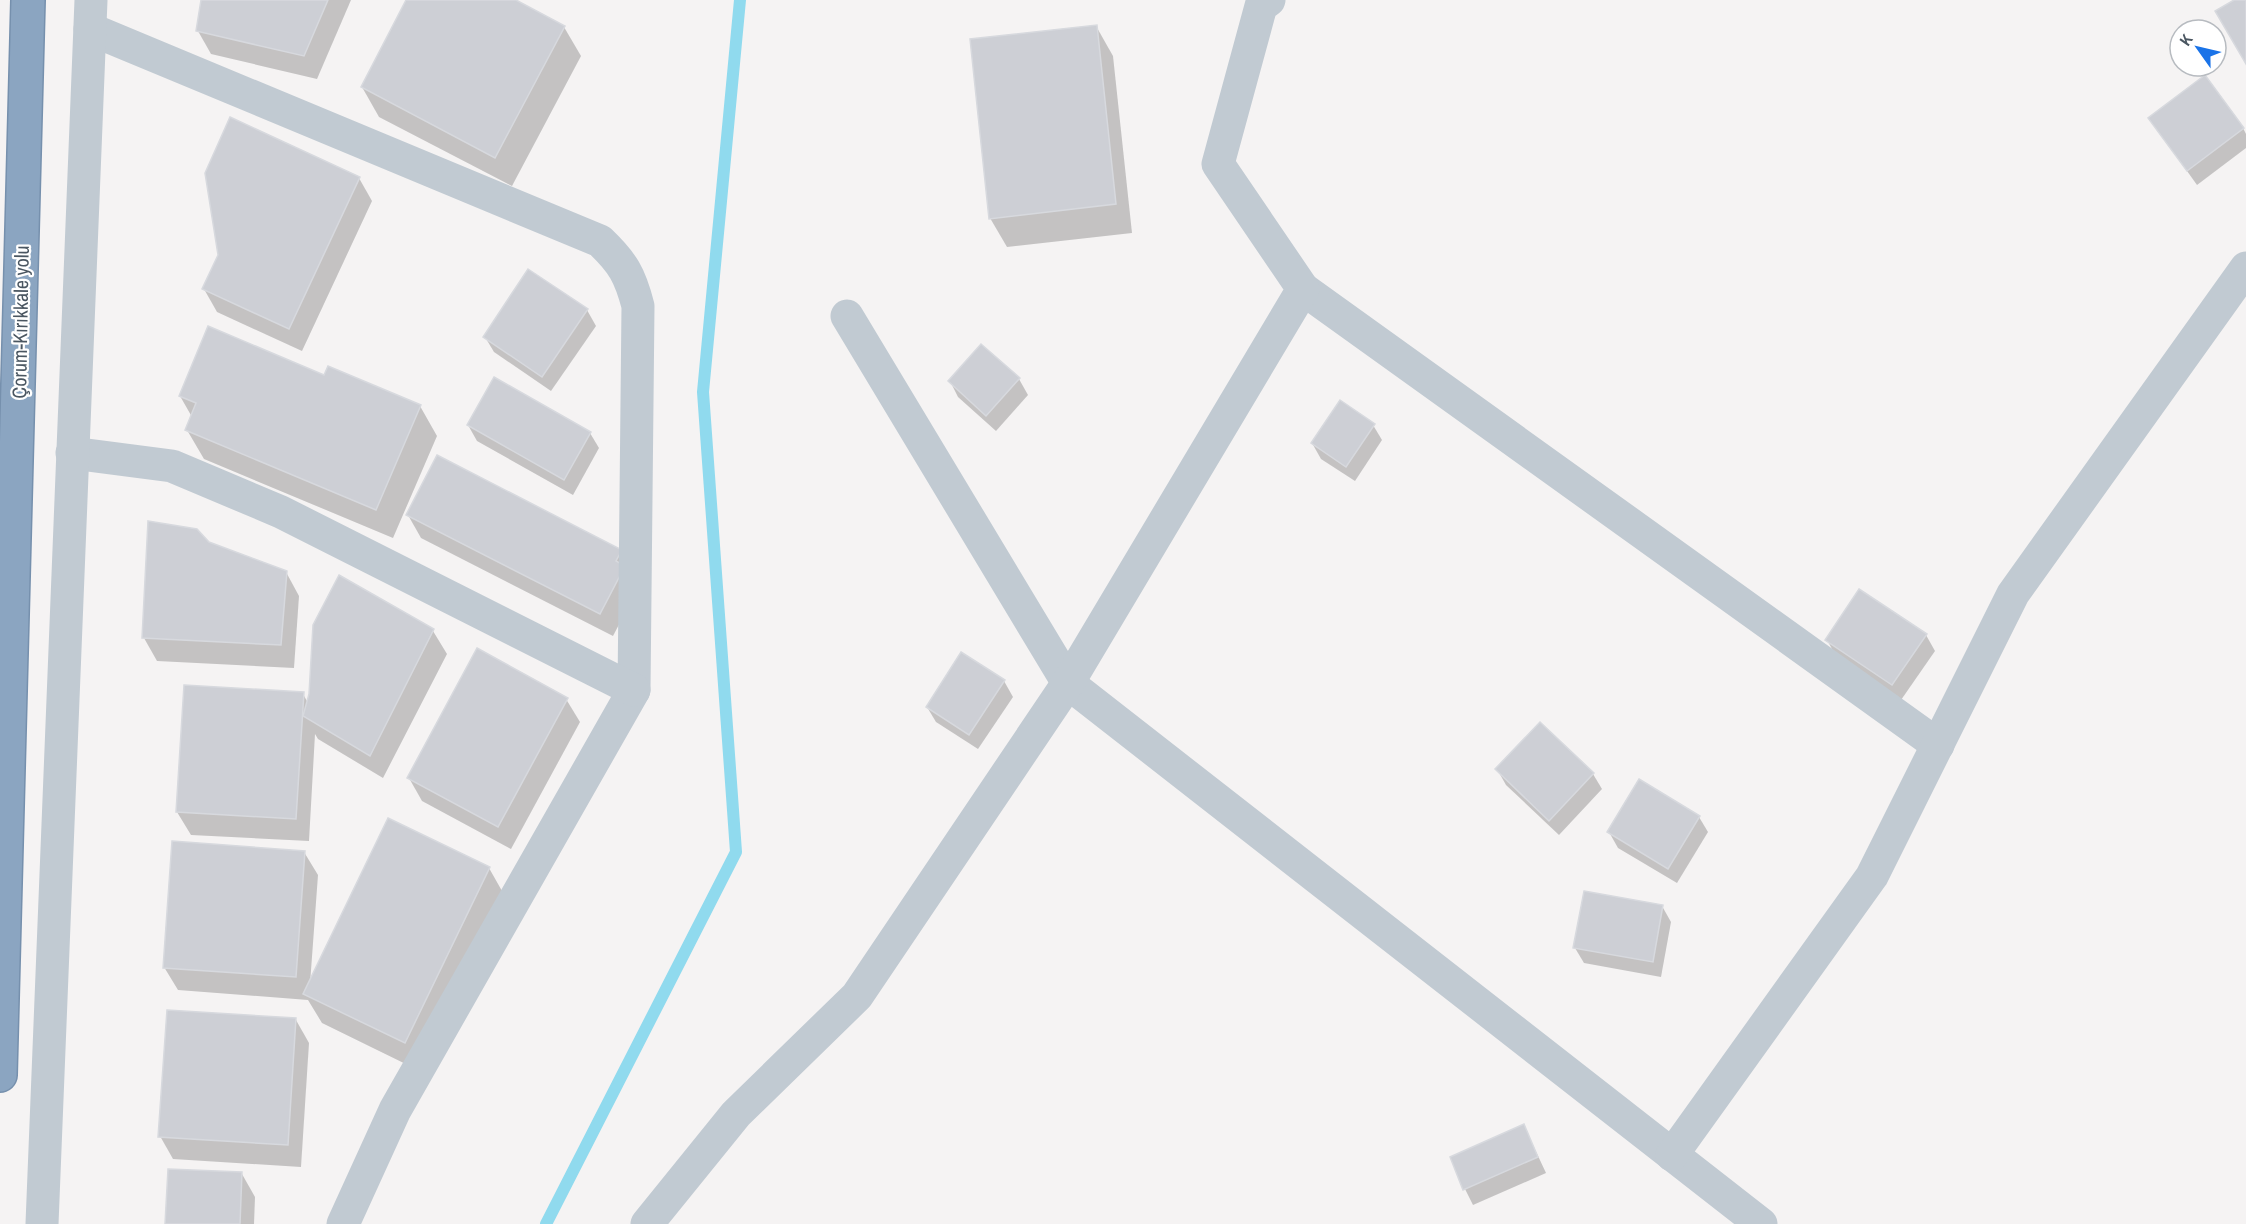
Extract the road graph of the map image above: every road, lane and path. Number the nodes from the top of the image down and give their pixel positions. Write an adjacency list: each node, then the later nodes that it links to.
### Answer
1 (28, 0): 11 (highway, Çorum-Kırıkkale yolu)
2 (1269, 0): 5 (street)
3 (90, 15): 7 (street); 9 (street)
4 (2246, 268): 10 (street)
5 (1303, 290): 8 (street); 10 (street)
6 (847, 316): 8 (street)
7 (72, 453): 9 (street); 13 (street)
8 (1068, 683): 12 (street); 15 (street)
9 (634, 690): 14 (street)
10 (1938, 745): 12 (street)
11 (0, 1075)
12 (1672, 1155): 16 (street)
13 (42, 1224)
14 (343, 1224)
15 (647, 1224)
16 (1761, 1224)

